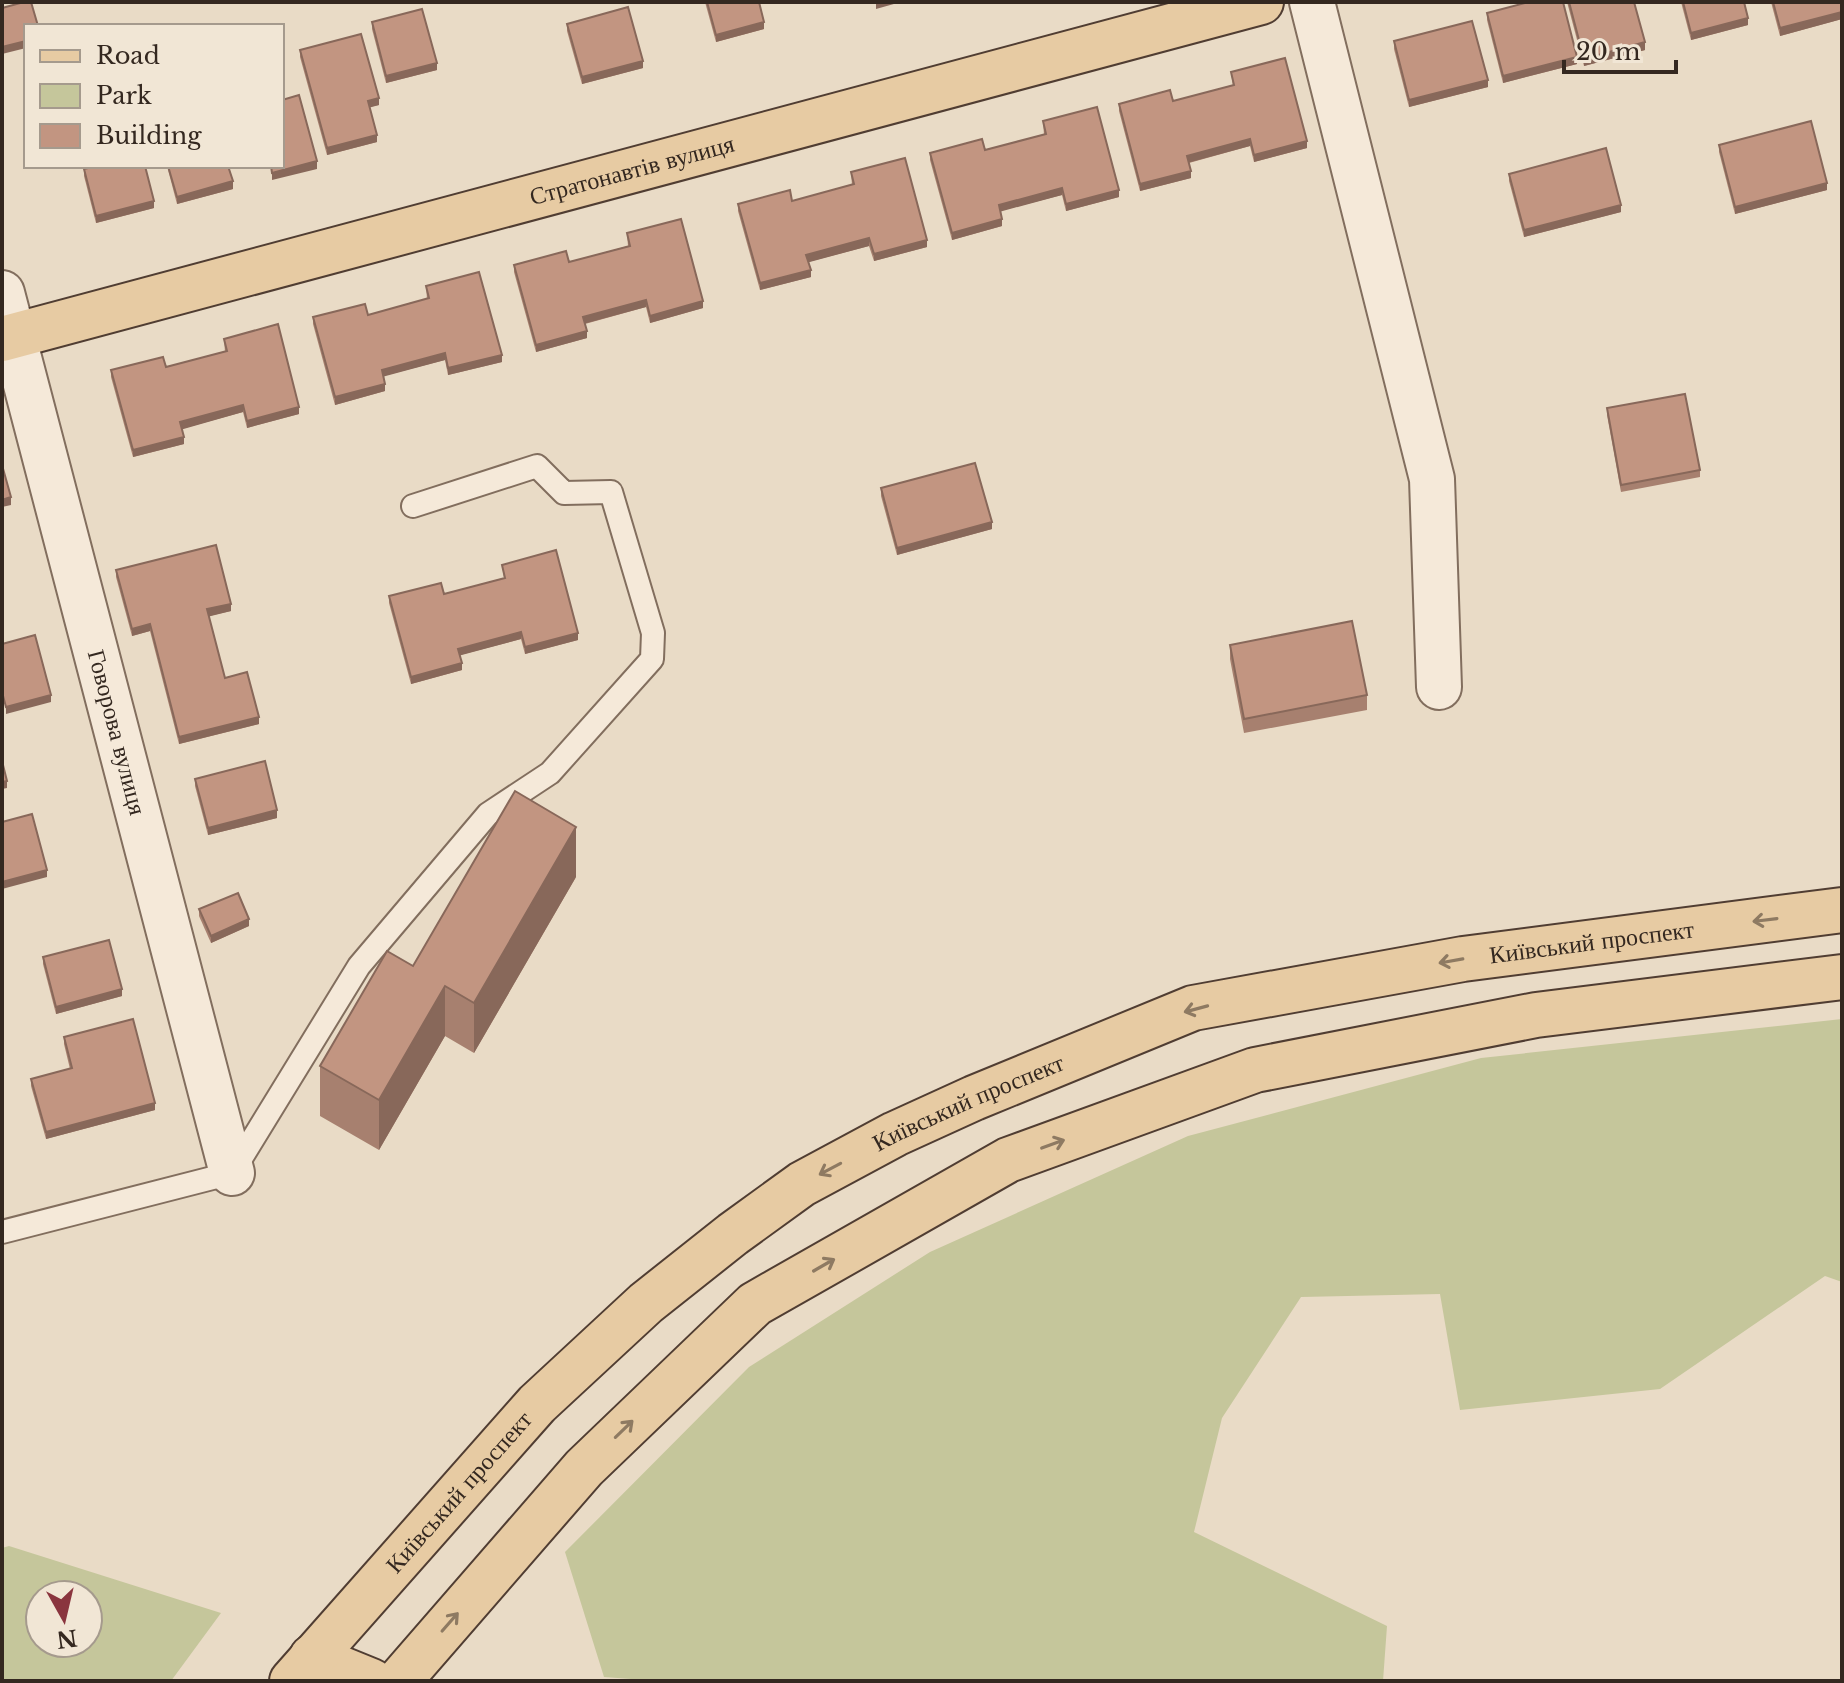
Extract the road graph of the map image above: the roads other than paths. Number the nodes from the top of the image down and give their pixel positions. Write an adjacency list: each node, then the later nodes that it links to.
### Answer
1 (1261, 2): 4 (main road, Стратонавтів вулиця)
2 (1312, 2): 6 (street)
3 (2, 293): 4 (street, Говорова вулиця)
4 (8, 338): 9 (street, Говорова вулиця)
5 (413, 506): 9 (lane)
6 (1439, 687)
7 (1842, 910): 11 (main road, Київський проспект, one-way to 11)
8 (1842, 977): 13 (main road, one-way to 8)
9 (232, 1173): 10 (lane)
10 (2, 1232)
11 (302, 1669): 12 (main road)
12 (371, 1681)
13 (399, 1681)

